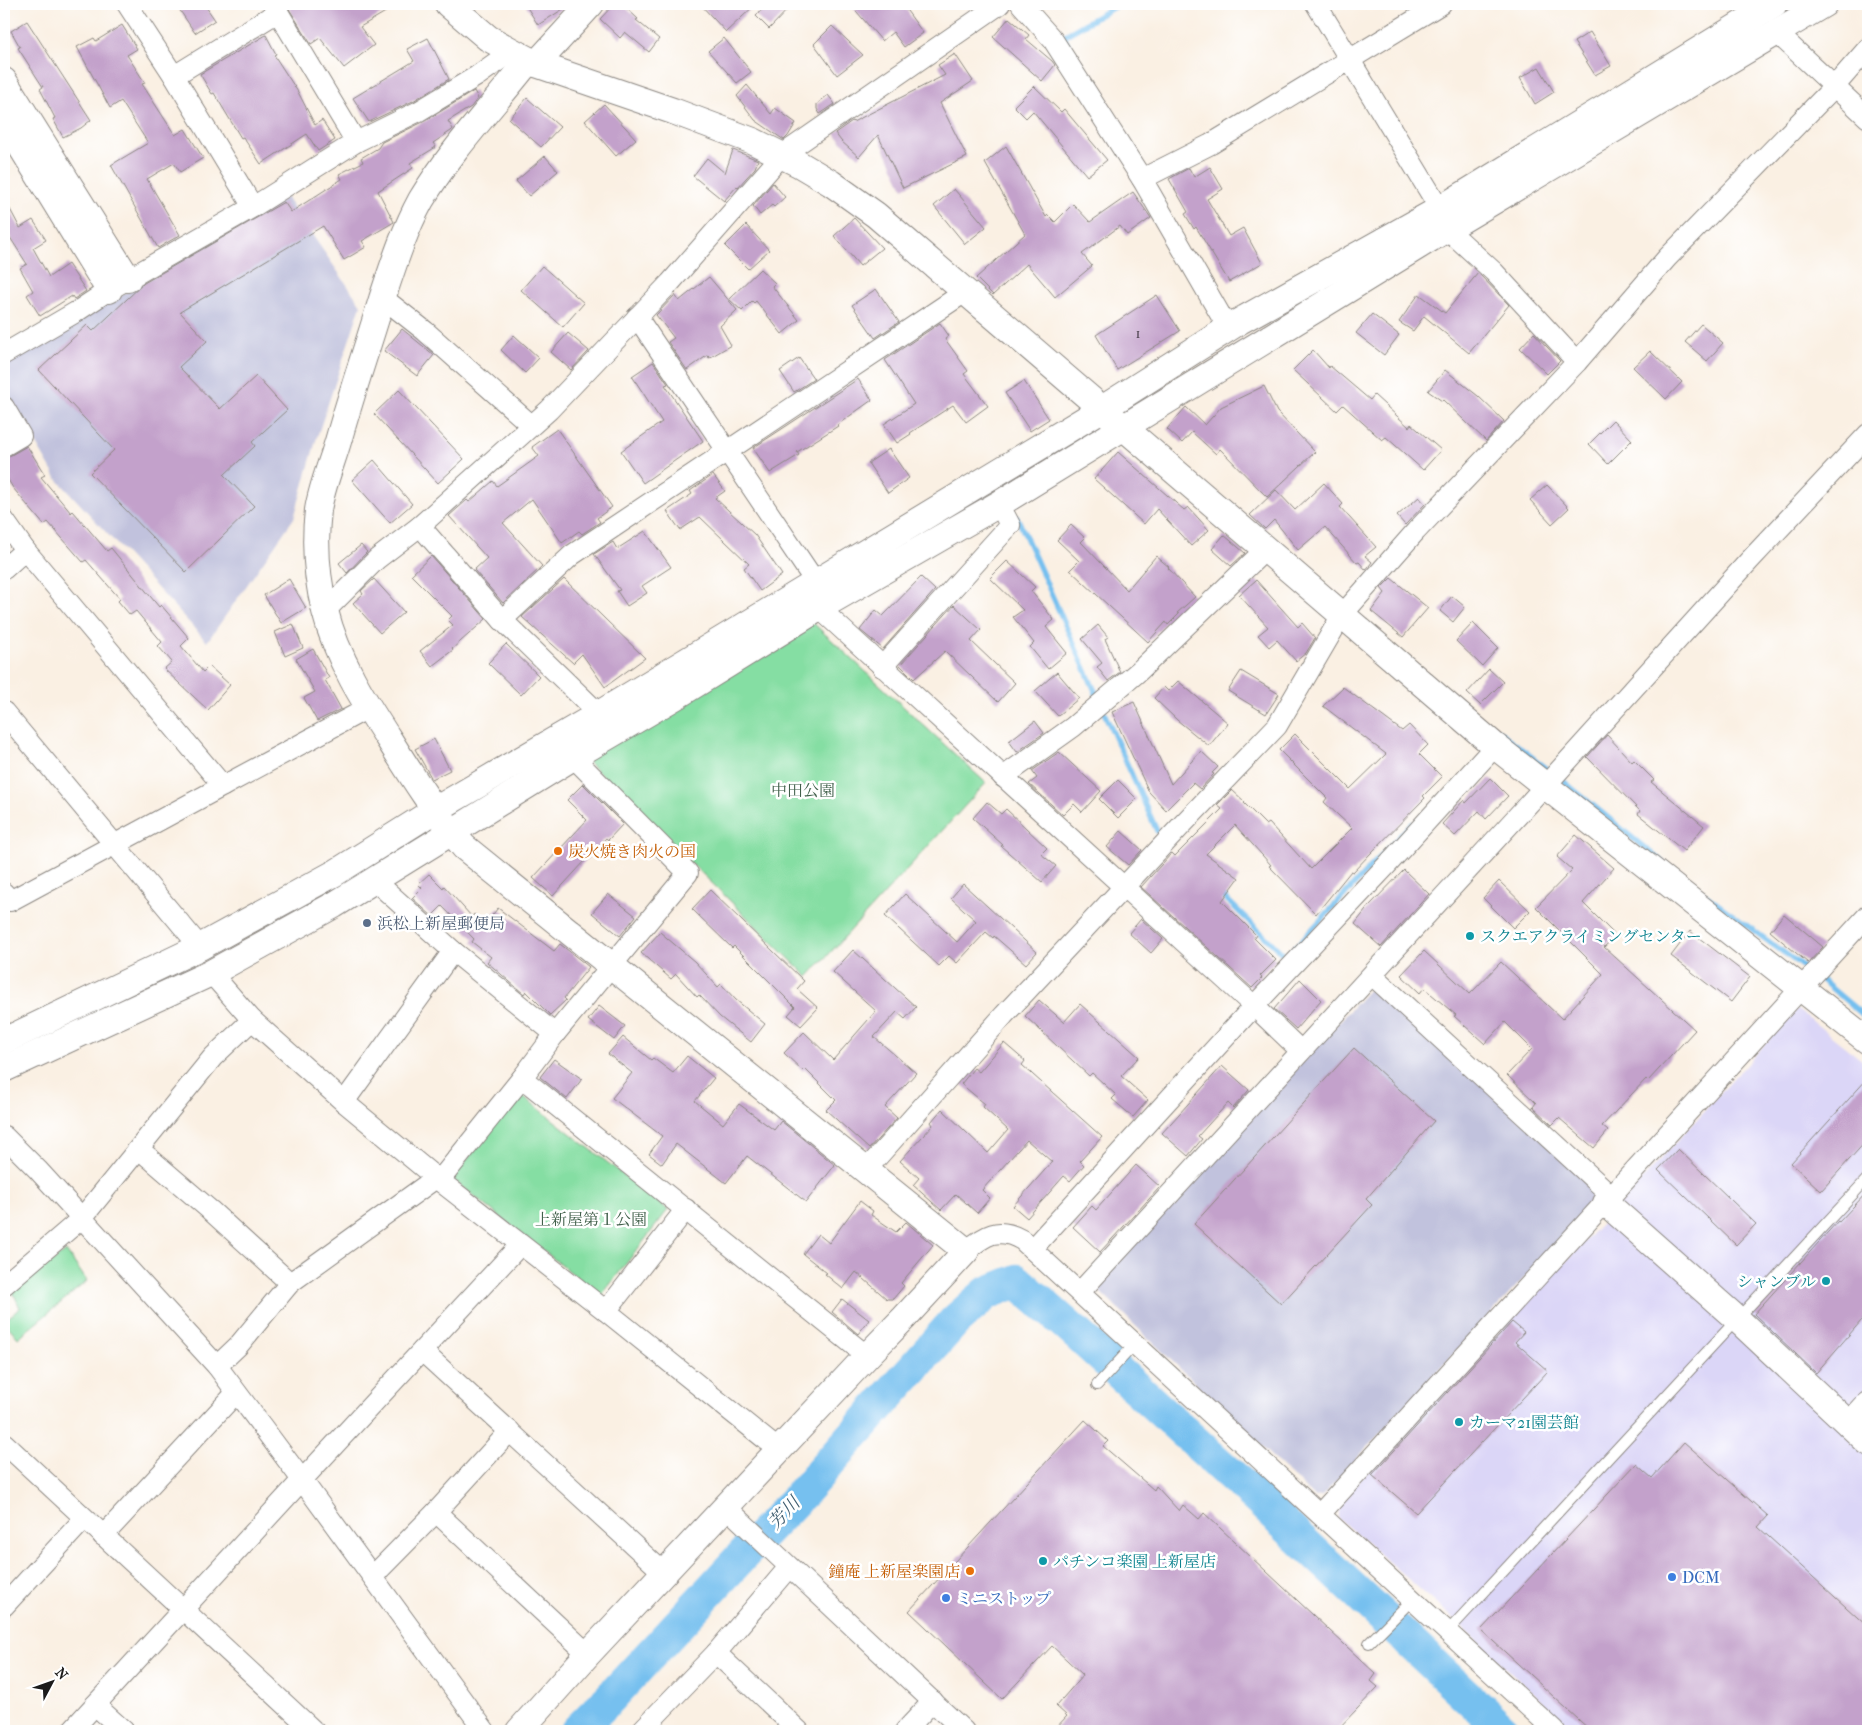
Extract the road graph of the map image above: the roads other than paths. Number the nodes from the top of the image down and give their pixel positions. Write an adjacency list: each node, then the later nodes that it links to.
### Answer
1 (127, 4): 15 (street)
2 (448, 4): 13 (street)
3 (591, 4): 13 (street)
4 (1000, 4): 21 (street)
5 (1020, 4): 22 (street)
6 (1316, 4): 14 (street)
7 (1441, 4): 14 (street)
8 (1824, 4): 11 (street)
9 (276, 8): 15 (street); 20 (street)
10 (1757, 8): 24 (street)
11 (1776, 32): 17 (street); 24 (street)
12 (1868, 48): 17 (street)
13 (526, 58): 20 (street); 21 (street); 27 (street)
14 (1349, 59): 22 (street); 24 (street)
15 (174, 76): 23 (street)
16 (4, 81): 25 (street)
17 (1834, 87): 18 (street); 31 (street)
18 (1868, 118)
19 (4, 119): 25 (street)
20 (356, 142): 23 (street)
21 (782, 155): 26 (street); 28 (street)
22 (1142, 179): 29 (street)
23 (253, 207): 25 (street)
24 (1443, 219): 29 (street); 31 (street); 35 (street)
25 (119, 285): 30 (street)
26 (965, 292): 33 (street); 38 (street)
27 (383, 298): 34 (street); 47 (street)
28 (638, 317): 34 (street); 38 (street)
29 (1228, 328): 33 (street)
30 (4, 354)
31 (1577, 362): 48 (street)
32 (4, 407): 37 (street)
33 (1102, 409): 35 (street); 45 (street)
34 (531, 425): 41 (street)
35 (1122, 427): 39 (street); 43 (street)
36 (1868, 434): 58 (street)
37 (4, 446)
38 (727, 451): 45 (street); 49 (street)
39 (999, 504): 46 (street); 50 (street)
40 (4, 520): 42 (street)
41 (420, 526): 47 (street); 49 (street)
42 (25, 550): 44 (street); 57 (street)
43 (1265, 550): 48 (street); 56 (street)
44 (4, 569)
45 (816, 583): 53 (street)
46 (819, 608): 50 (street); 55 (street)
47 (325, 611): 51 (street)
48 (1342, 615): 54 (street); 63 (street)
49 (502, 620): 53 (street)
50 (882, 666): 56 (street)
51 (368, 708): 57 (street); 59 (street)
52 (4, 712): 61 (street)
53 (599, 714): 59 (street)
54 (1495, 746): 58 (street); 72 (street)
55 (573, 757): 60 (street); 68 (street)
56 (1003, 777): 63 (street)
57 (223, 786): 61 (street)
58 (1545, 786): 70 (street); 71 (street)
59 (435, 810): 60 (street); 66 (street)
60 (451, 832): 62 (street); 68 (street)
61 (114, 844): 64 (street); 66 (street)
62 (374, 880): 67 (street); 69 (street)
63 (1124, 888): 72 (street); 83 (street)
64 (4, 893)
65 (1868, 915): 71 (street)
66 (200, 947): 75 (street)
67 (453, 951): 74 (street); 80 (street)
68 (610, 965): 74 (street); 83 (street)
69 (211, 973): 73 (street); 78 (street)
70 (1372, 975): 77 (street); 86 (street)
71 (1802, 988): 76 (street); 86 (street)
72 (1254, 1006): 77 (street); 90 (street)
73 (252, 1020): 80 (street); 82 (street)
74 (554, 1034): 79 (street)
75 (5, 1038)
76 (1868, 1041)
77 (1301, 1052): 94 (street)
78 (4, 1069)
79 (522, 1078): 85 (street); 87 (street)
80 (344, 1102): 85 (street)
81 (4, 1136): 88 (street)
82 (139, 1149): 88 (street); 92 (street)
83 (866, 1170): 91 (street)
84 (1868, 1178): 96 (lane)
85 (438, 1179): 89 (street); 92 (street)
86 (1609, 1199): 96 (street); 111 (street)
87 (686, 1209): 95 (street); 99 (street)
88 (82, 1218): 93 (street); 100 (street)
89 (520, 1246): 95 (street); 98 (street)
90 (1032, 1249): 91 (street); 94 (street)
91 (966, 1251): 99 (street)
92 (290, 1283): 100 (street)
93 (4, 1284)
94 (1080, 1292): 97 (street)
95 (606, 1311): 107 (street)
96 (1737, 1319): 105 (street); 120 (lane)
97 (1131, 1348): 101 (lane); 111 (street)
98 (422, 1352): 104 (street); 108 (street)
99 (867, 1356): 107 (street)
100 (217, 1366): 102 (street)
101 (1097, 1385)
102 (236, 1393): 108 (street); 113 (street)
103 (1868, 1405): 105 (street)
104 (510, 1431): 109 (street); 115 (street)
105 (1859, 1434)
106 (4, 1443): 112 (street)
107 (779, 1450): 110 (street)
108 (302, 1480): 116 (street); 119 (street)
109 (436, 1512): 116 (street); 123 (street)
110 (731, 1512): 114 (street); 115 (street)
111 (1320, 1514): 117 (street)
112 (84, 1519): 113 (street); 118 (street)
113 (103, 1536): 119 (street)
114 (783, 1562): 122 (street); 124 (street)
115 (664, 1573): 123 (street)
116 (373, 1576): 130 (street)
117 (1408, 1603): 120 (street); 121 (lane)
118 (4, 1606)
119 (182, 1608): 125 (street); 129 (street)
120 (1448, 1631): 135 (street)
121 (1369, 1643)
122 (716, 1653): 126 (street); 132 (street)
123 (588, 1654): 131 (street)
124 (933, 1701): 133 (street); 134 (street)
125 (95, 1705): 127 (street); 128 (street)
126 (644, 1730)
127 (70, 1731)
128 (124, 1731)
129 (314, 1731)
130 (485, 1731)
131 (519, 1731)
132 (799, 1731)
133 (905, 1731)
134 (964, 1731)
135 (1555, 1731)

